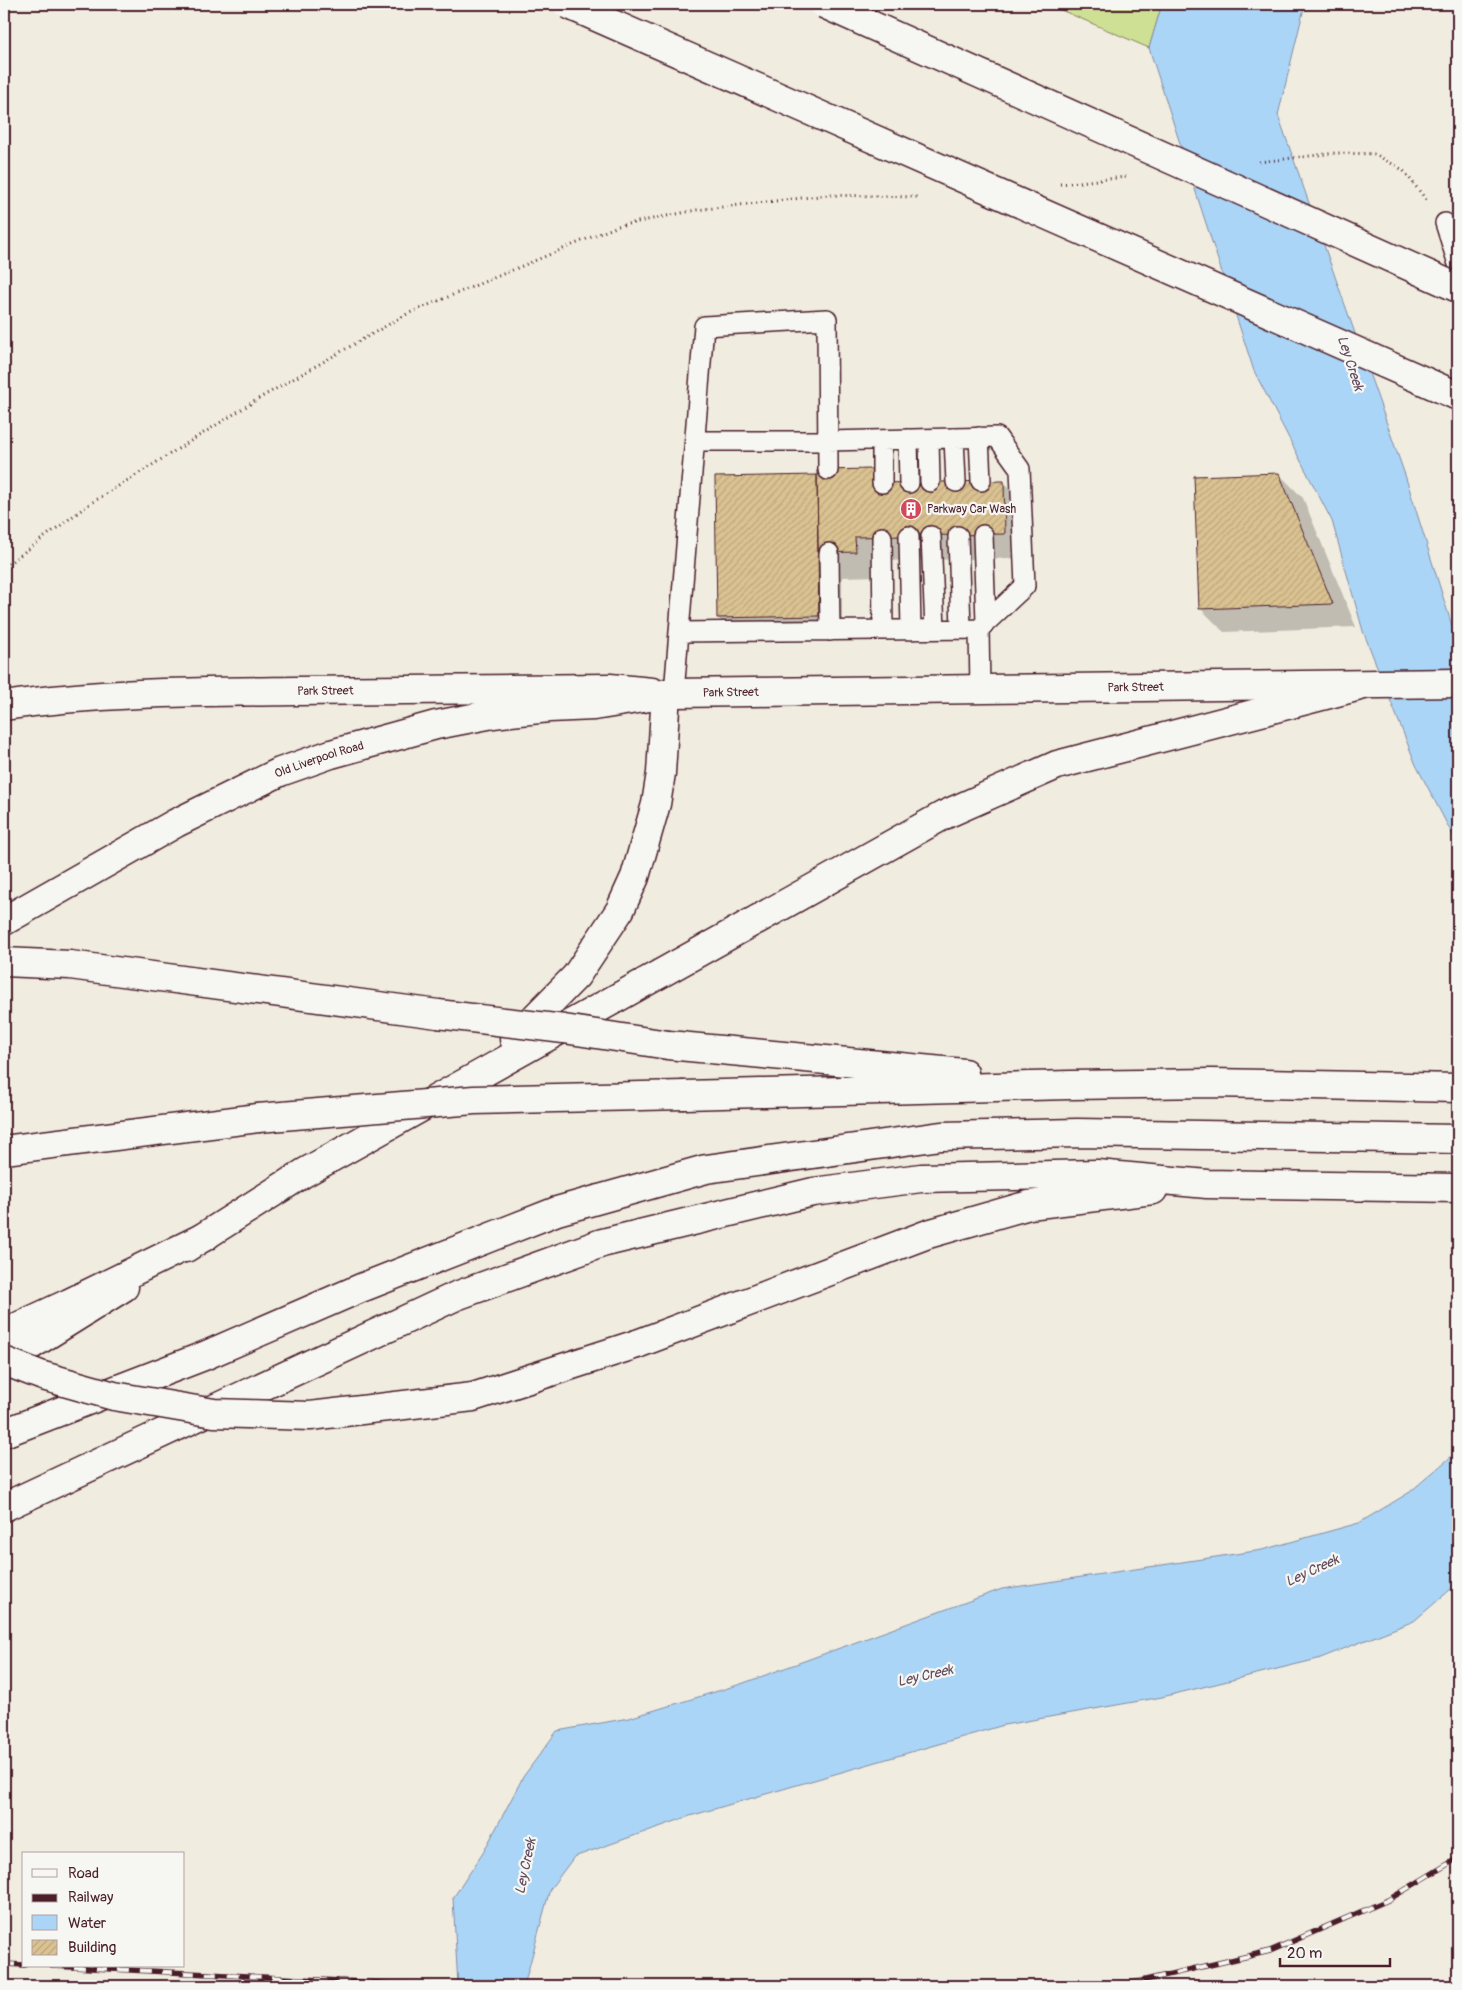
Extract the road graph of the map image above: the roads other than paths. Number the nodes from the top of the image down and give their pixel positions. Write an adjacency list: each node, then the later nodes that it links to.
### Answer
1 (567, 4): 6 (main road, bridge)
2 (824, 4): 5 (main road, bridge)
3 (1445, 223): 4 (lane)
4 (1458, 264)
5 (1458, 288)
6 (1458, 396)
7 (979, 437): 8 (lane); 15 (lane); 26 (lane)
8 (954, 438): 10 (lane); 17 (lane)
9 (908, 439): 10 (lane); 11 (lane); 19 (lane)
10 (929, 439): 16 (lane)
11 (882, 440): 13 (lane); 18 (lane)
12 (695, 441): 13 (lane); 13 (lane); 31 (lane)
13 (828, 441): 14 (lane)
14 (828, 470)
15 (981, 481)
16 (930, 482)
17 (956, 482)
18 (882, 483)
19 (908, 483)
20 (983, 535): 26 (lane)
21 (909, 536): 29 (lane)
22 (932, 536): 27 (lane)
23 (958, 536): 26 (lane)
24 (882, 537): 28 (lane)
25 (829, 553): 30 (lane)
26 (976, 627): 27 (lane); 34 (lane)
27 (935, 629): 29 (lane)
28 (883, 630): 29 (lane); 30 (lane)
29 (911, 630)
30 (830, 631): 31 (lane)
31 (680, 632): 35 (lane)
32 (1458, 683): 33 (main road, Park Street)
33 (1364, 685): 34 (main road, Park Street); 39 (main road)
34 (980, 689): 35 (main road, Park Street)
35 (670, 693): 36 (main road, Park Street); 37 (main road, Old Liverpool Road); 39 (main road)
36 (4, 706)
37 (4, 921)
38 (4, 962): 40 (main road, bridge)
39 (474, 1080): 46 (main road)
40 (1070, 1084): 41 (main road); 43 (main road, bridge)
41 (1458, 1088)
42 (1458, 1139): 49 (main road)
43 (4, 1150)
44 (1207, 1184): 45 (main road); 48 (main road, bridge); 50 (main road)
45 (1458, 1188)
46 (206, 1236): 47 (main road); 48 (main road)
47 (4, 1333)
48 (4, 1361)
49 (4, 1433)
50 (4, 1507)

